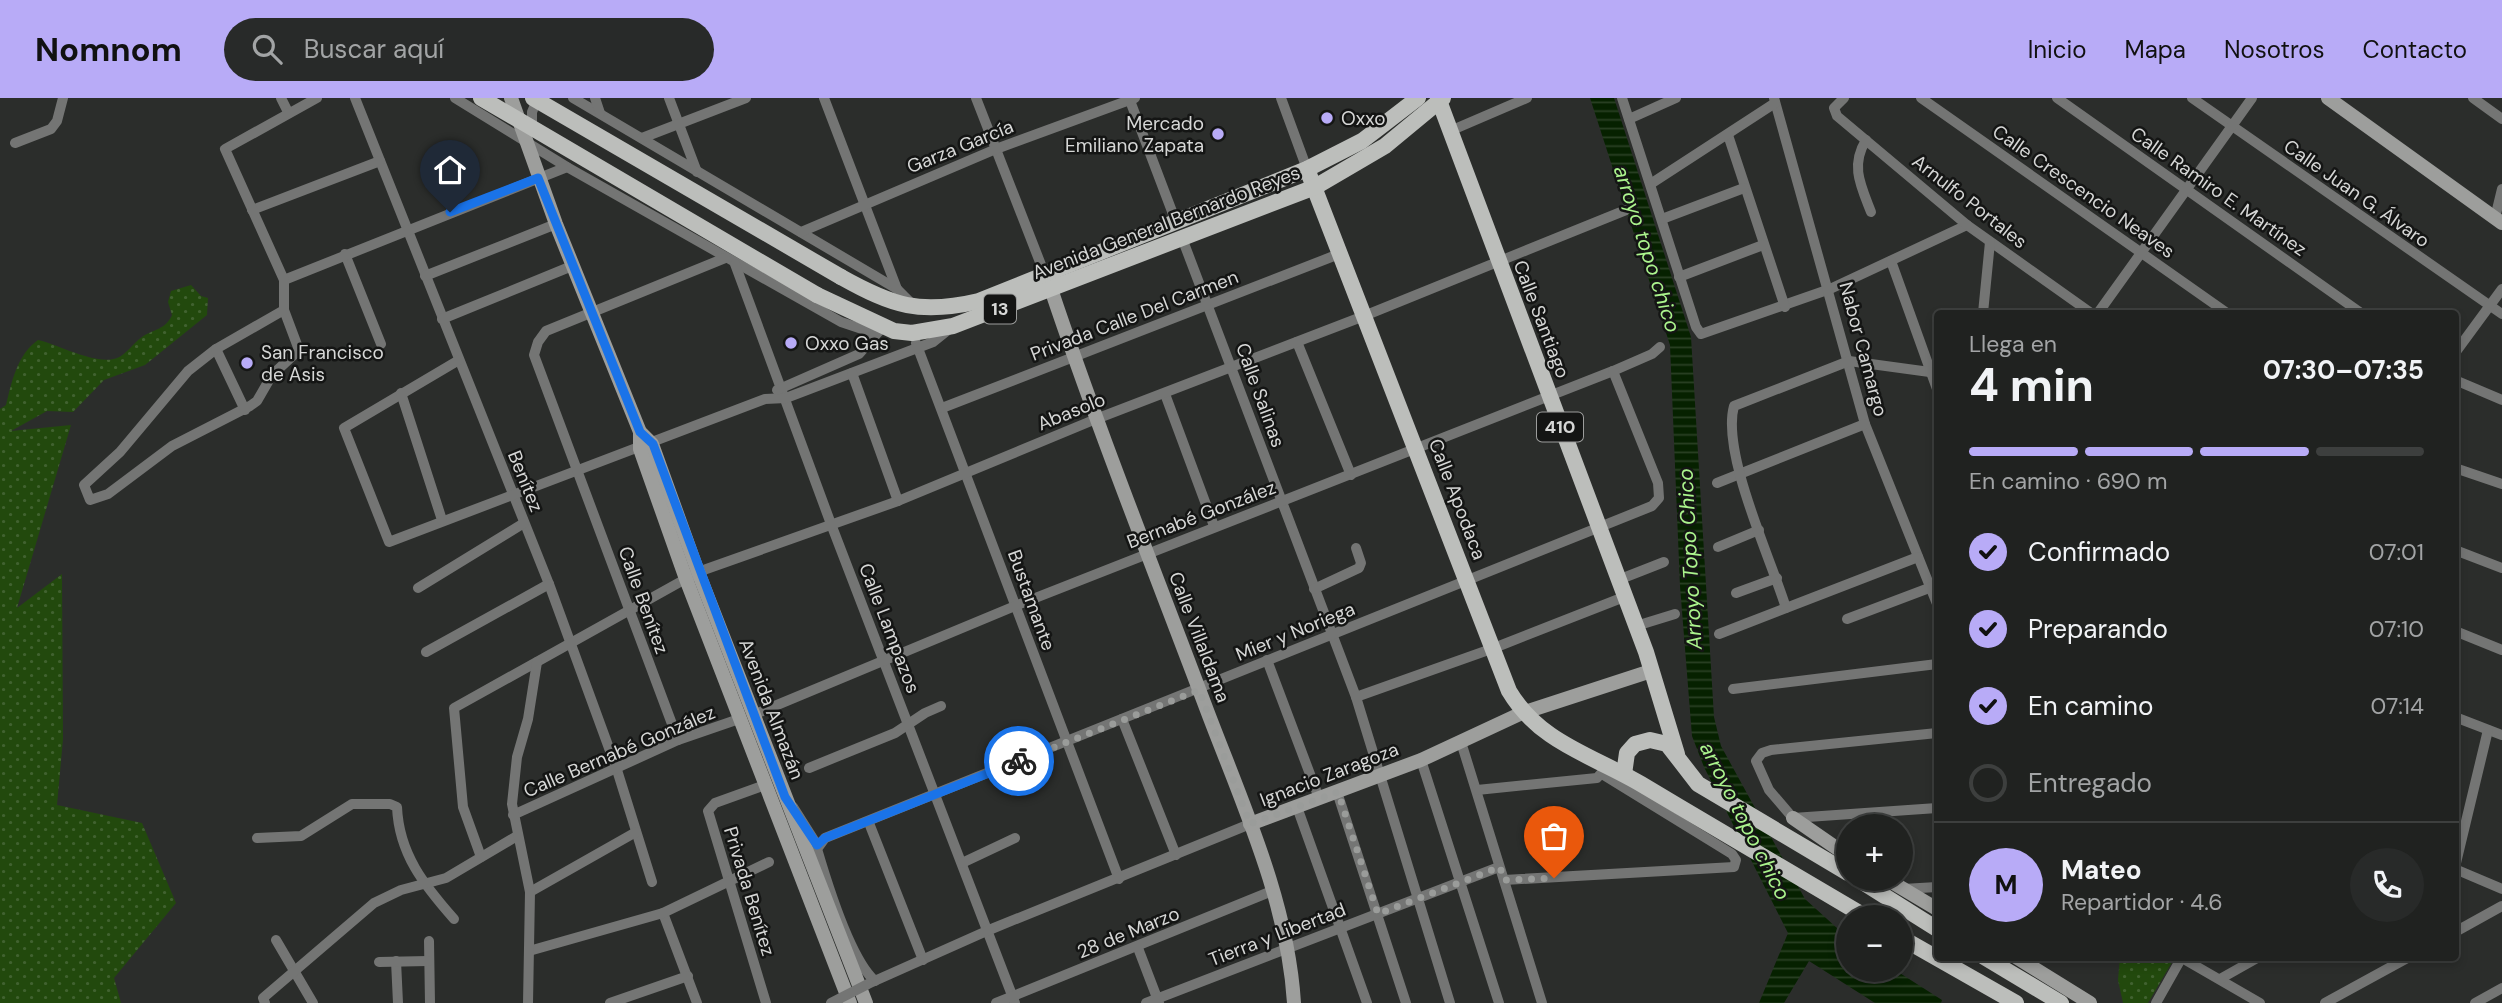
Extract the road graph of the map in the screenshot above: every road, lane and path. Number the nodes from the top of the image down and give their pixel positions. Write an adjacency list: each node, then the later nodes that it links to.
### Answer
1 (63, 98): 41 (street)
2 (281, 98): 30 (street)
3 (317, 98): 30 (street)
4 (355, 98): 44 (street, Benítez)
5 (455, 98): 40 (street)
6 (481, 98): 97 (main road, Avenida General Bernardo Reyes / 13, bridge)
7 (511, 98): 40 (street, Avenida Almazán)
8 (536, 98): 43 (street); 86 (main road, Avenida General Bernardo Reyes / 13, bridge)
9 (573, 98): 31 (street)
10 (595, 98): 31 (street)
11 (669, 98): 34 (street)
12 (745, 98): 34 (street)
13 (824, 98): 54 (street)
14 (976, 98): 42 (street, Calle Villaldama)
15 (1281, 98): 46 (street)
16 (1418, 98): 46 (main road, Avenida General Bernardo Reyes / 13)
17 (1527, 98): 36 (street)
18 (1622, 98): 32 (street)
19 (1676, 98): 32 (street)
20 (1844, 98): 39 (street, Arnulfo Portales)
21 (1921, 98): 68 (street, Calle Crescencio Neaves)
22 (2057, 98): 53 (street, Calle Ramiro E. Martínez)
23 (2192, 98): 35 (street, Calle Juan G. Álvaro)
24 (2252, 98): 35 (street)
25 (2328, 98): 59 (street)
26 (2473, 98): 33 (street)
27 (1131, 99): 42 (street, Garza García); 60 (street)
28 (1440, 99): 36 (main road, Calle Santiago / 410); 50 (main road, Avenida General Bernardo Reyes / 13)
29 (1775, 101): 37 (street); 81 (street, Nabor Camargo)
30 (288, 112): 55 (street)
31 (600, 113): 38 (street)
32 (1629, 118): 49 (street)
33 (2502, 118)
34 (679, 124): 38 (street); 47 (street)
35 (2231, 126): 53 (street); 85 (street, Calle Juan G. Álvaro)
36 (1450, 131): 73 (main road, Calle Santiago / 410)
37 (1728, 135): 49 (street); 51 (street)
38 (642, 138): 47 (street)
39 (1866, 140): 57 (street); 62 (street, Arnulfo Portales)
40 (524, 141): 43 (street); 48 (street, Avenida Almazán)
41 (15, 143)
42 (996, 149): 54 (street, Garza García); 79 (street, Calle Villaldama)
43 (549, 156): 45 (street)
44 (380, 161): 55 (street); 63 (street, Benítez)
45 (567, 167): 48 (street); 71 (street)
46 (1307, 169): 50 (main road, Calle Apodaca); 60 (main road, Avenida General Bernardo Reyes / 13)
47 (697, 172): 64 (street)
48 (538, 178): 61 (street, Avenida Almazán); 63 (street)
49 (1652, 183): 58 (street)
50 (1315, 187): 65 (main road, Avenida General Bernardo Reyes / 13); 70 (main road, Calle Apodaca)
51 (1744, 188): 58 (street); 67 (street)
52 (2502, 189): 59 (street)
53 (2187, 190): 68 (street); 92 (street, Calle Ramiro E. Martínez)
54 (866, 204): 64 (street, Garza García); 80 (street)
55 (252, 210): 78 (street)
56 (1626, 210): 73 (street, Abasolo)
57 (1871, 212)
58 (1662, 219): 77 (street)
59 (2498, 220)
60 (1176, 222): 79 (main road, Avenida General Bernardo Reyes / 13)
61 (556, 224): 75 (street, Avenida Almazán); 76 (street)
62 (1967, 225): 66 (street, Arnulfo Portales); 72 (street)
63 (407, 229): 69 (street); 76 (street, Benítez)
64 (800, 232): 80 (street)
65 (1182, 238): 79 (main road, Avenida General Bernardo Reyes / 13); 83 (street, Calle Salinas)
66 (1990, 242): 88 (street); 89 (street, Arnulfo Portales)
67 (1763, 246): 77 (street); 84 (street)
68 (2143, 252): 90 (street); 91 (street, Calle Crescencio Neaves)
69 (345, 254): 78 (street); 100 (street)
70 (1339, 254): 83 (street, Privada Calle Del Carmen); 95 (main road, Calle Apodaca)
71 (725, 258): 74 (street); 93 (street)
72 (1891, 261): 81 (street); 110 (street)
73 (1498, 262): 95 (street, Abasolo); 115 (main road, Calle Santiago / 410)
74 (735, 264): 97 (street); 112 (street, Calle Lampazos)
75 (572, 266): 93 (street, Avenida Almazán); 96 (street)
76 (425, 276): 96 (street, Benítez)
77 (1679, 277): 84 (street)
78 (284, 280): 87 (street)
79 (1048, 282): 86 (main road, Avenida General Bernardo Reyes / 13); 98 (main road, Avenida General Bernardo Reyes / 13); 104 (street, Calle Villaldama)
80 (897, 289): 86 (street)
81 (1830, 289): 84 (street); 106 (street, Nabor Camargo)
82 (2502, 289): 85 (street)
83 (1208, 305): 104 (street, Privada Calle Del Carmen); 107 (street, Calle Salinas)
84 (1785, 307)
85 (2490, 308): 94 (street, Calle Juan G. Álvaro); 102 (street)
86 (917, 309)
87 (284, 310): 103 (street); 120 (street)
88 (1983, 310)
89 (2087, 310)
90 (2100, 310)
91 (2223, 310)
92 (2357, 310)
93 (593, 313): 123 (street, Avenida Almazán); 126 (street)
94 (2502, 314)
95 (1364, 316): 99 (street, Abasolo); 124 (main road, Calle Apodaca)
96 (442, 319): 105 (street, Benítez)
97 (881, 327): 98 (main road, Avenida General Bernardo Reyes / 13); 112 (street)
98 (915, 340): 109 (street); 119 (street, Bustamante)
99 (1297, 342): 107 (street, Abasolo); 128 (street)
100 (381, 344)
101 (1660, 346): 108 (street, Bernabé González)
102 (2459, 348)
103 (216, 349): 120 (street); 120 (street)
104 (1074, 358): 119 (street, Privada Calle Del Carmen); 121 (street, Calle Villaldama)
105 (459, 360): 113 (street); 132 (street, Benítez)
106 (1849, 360): 110 (street); 122 (street, Nabor Camargo); 129 (street)
107 (1233, 367): 114 (street, Abasolo); 134 (street, Calle Salinas)
108 (1613, 371): 115 (street, Bernabé González); 139 (street, Mier y Noriega)
109 (852, 373): 116 (street); 133 (street)
110 (1933, 373)
111 (2459, 382): 118 (street)
112 (781, 387): 116 (street, Calle Lampazos); 117 (street)
113 (401, 393): 135 (street); 135 (street)
114 (1165, 394): 121 (street, Abasolo); 138 (street)
115 (1549, 396): 124 (street, Bernabé González); 139 (main road, Calle Santiago / 410)
116 (786, 398): 117 (street); 137 (street, Calle Lampazos)
117 (765, 400): 123 (street)
118 (2502, 400)
119 (942, 408): 127 (street, Bustamante)
120 (245, 410)
121 (1096, 419): 127 (street, Abasolo); 144 (street, Calle Villaldama)
122 (1865, 424): 129 (street); 145 (street, Nabor Camargo)
123 (646, 446): 126 (street); 148 (street, Avenida Almazán)
124 (1416, 449): 128 (street, Bernabé González); 151 (main road, Calle Apodaca)
125 (2459, 469): 131 (street)
126 (578, 471): 132 (street); 160 (street, Calle Benítez)
127 (967, 474): 133 (street, Abasolo); 158 (street, Bustamante)
128 (1351, 475): 134 (street, Bernabé González)
129 (1739, 475): 130 (street); 140 (street)
130 (1717, 483)
131 (2502, 484)
132 (513, 495): 135 (street); 136 (street, Benítez)
133 (898, 501): 137 (street, Abasolo)
134 (1282, 502): 138 (street, Bernabé González); 155 (street, Calle Salinas)
135 (442, 520)
136 (524, 523): 152 (street, Benítez); 154 (street)
137 (831, 524): 148 (street, Abasolo); 171 (street, Calle Lampazos)
138 (1214, 526): 144 (street, Bernabé González)
139 (1598, 529): 150 (main road, Calle Santiago / 410); 151 (street, Mier y Noriega)
140 (1759, 530): 141 (street); 149 (street)
141 (1718, 547)
142 (1356, 548): 155 (street)
143 (2459, 552): 147 (street)
144 (1147, 553): 158 (street, Bernabé González); 177 (street, Calle Villaldama)
145 (1917, 558): 153 (street, Nabor Camargo); 159 (street)
146 (1664, 562): 150 (street)
147 (2502, 568)
148 (692, 576): 160 (street, Abasolo); 181 (street, Avenida Almazán)
149 (1777, 578): 156 (street); 159 (street)
150 (1618, 580): 157 (main road, Calle Santiago / 410)
151 (1468, 581): 166 (street, Mier y Noriega); 168 (main road, Calle Apodaca)
152 (549, 584): 167 (street, Benítez); 170 (street)
153 (1933, 586): 162 (street)
154 (418, 588)
155 (1314, 589): 166 (street, Calle Salinas)
156 (1736, 593)
157 (1625, 597): 163 (main road, Calle Santiago / 410); 168 (street)
158 (1014, 606): 171 (street, Bernabé González); 190 (street, Bustamante)
159 (1786, 608): 165 (street)
160 (629, 611): 167 (street, Abasolo); 188 (street, Calle Benítez)
161 (1675, 614): 163 (street)
162 (1847, 619)
163 (1636, 626): 175 (main road, Calle Santiago / 410)
164 (2459, 633): 169 (street)
165 (1719, 634)
166 (1332, 635): 172 (street, Mier y Noriega); 178 (street, Calle Salinas)
167 (568, 642): 173 (street, Abasolo); 194 (street, Benítez)
168 (1494, 648): 178 (street); 180 (main road, Calle Apodaca)
169 (2502, 650)
170 (426, 652)
171 (884, 659): 181 (street, Bernabé González); 184 (street, Calle Lampazos)
172 (1267, 660): 177 (street, Mier y Noriega); 203 (street)
173 (537, 662): 206 (street); 218 (street, Abasolo)
174 (1934, 664): 176 (street)
175 (1651, 671): 180 (street, Ignacio Zaragoza); 191 (main road, Calle Santiago / 410)
176 (1733, 689)
177 (1199, 690): 182 (street, Mier y Noriega); 209 (street, Calle Villaldama)
178 (1356, 697): 197 (street, Calle Salinas)
179 (941, 706): 184 (street)
180 (1522, 713): 189 (street, Ignacio Zaragoza); 195 (main road, Calle Apodaca)
181 (746, 717): 188 (street, Calle Bernabé González); 198 (street, Avenida Almazán); 202 (street, Avenida Almazán)
182 (1122, 719): 190 (street, Mier y Noriega); 217 (street)
183 (2459, 719): 185 (street)
184 (909, 724): 193 (street); 201 (street, Calle Lampazos)
185 (2488, 730): 187 (street); 216 (street)
186 (1934, 733): 207 (street)
187 (2502, 735)
188 (678, 740): 194 (street, Calle Bernabé González)
189 (1461, 742): 192 (street, Ignacio Zaragoza); 199 (street)
190 (1067, 743): 201 (street, Mier y Noriega); 224 (street, Bustamante)
191 (1677, 754): 196 (main road); 221 (main road, 410)
192 (1421, 760): 197 (street, Ignacio Zaragoza); 228 (street)
193 (808, 768)
194 (617, 770): 206 (street, Calle Bernabé González); 210 (street, Benítez)
195 (1604, 770): 196 (main road, Calle Apodaca); 199 (street); 226 (street, Calle Apodaca)
196 (1624, 774): 238 (main road, Calle Apodaca)
197 (1379, 776): 200 (street, Ignacio Zaragoza); 237 (street, Calle Salinas)
198 (765, 785): 225 (street, Privada Benítez); 287 (street, Avenida Almazán)
199 (1476, 790): 222 (street)
200 (1338, 792): 203 (street, Ignacio Zaragoza); 244 (street)
201 (936, 795): 208 (street, Mier y Noriega); 220 (street, Calle Lampazos)
202 (785, 797): 214 (street); 288 (street, Avenida Almazán)
203 (1319, 798): 204 (street, Ignacio Zaragoza)
204 (1297, 807): 209 (street, Ignacio Zaragoza); 249 (street)
205 (1934, 808): 207 (street)
206 (513, 815): 211 (street)
207 (1793, 818): 215 (street)
208 (869, 823): 214 (street, Mier y Noriega); 259 (street)
209 (1250, 824): 217 (street, Ignacio Zaragoza); 233 (street, Calle Villaldama)
210 (636, 832): 227 (street, Benítez); 236 (street)
211 (517, 836): 218 (street); 236 (street)
212 (257, 838): 229 (street)
213 (1015, 838): 220 (street)
214 (821, 841): 273 (street)
215 (1836, 848)
216 (2459, 851)
217 (1176, 855): 224 (street, Ignacio Zaragoza)
218 (481, 857): 229 (street)
219 (769, 862): 225 (street)
220 (962, 863): 250 (street, Calle Lampazos)
221 (1836, 866)
222 (1500, 867): 226 (street); 228 (street, Tierra y Libertad)
223 (2459, 870): 232 (street)
224 (1119, 879): 250 (street, Ignacio Zaragoza)
225 (729, 880): 243 (street); 285 (street, Privada Benítez)
226 (1504, 880): 296 (street)
227 (652, 882)
228 (1460, 882): 237 (street, Tierra y Libertad); 295 (street)
229 (422, 883): 247 (street); 270 (street)
230 (1934, 887): 231 (street)
231 (1913, 888)
232 (2502, 889)
233 (1272, 891): 255 (street, 28 de Marzo); 256 (street, Calle Villaldama)
234 (1876, 891): 239 (main road)
235 (1906, 891): 241 (street)
236 (530, 892): 257 (street)
237 (1417, 899): 244 (street, Tierra y Libertad); 294 (street, Calle Salinas)
238 (1847, 905)
239 (1899, 905)
240 (2502, 906): 251 (street)
241 (1934, 907)
242 (1913, 912): 246 (main road)
243 (663, 913): 257 (street); 271 (street)
244 (1378, 914): 249 (street, Tierra y Libertad); 293 (street)
245 (1913, 914): 248 (main road)
246 (1934, 918)
247 (454, 919)
248 (1934, 927)
249 (1340, 928): 256 (street, Tierra y Libertad); 292 (street)
250 (989, 930): 259 (street, Ignacio Zaragoza); 276 (street, Calle Lampazos)
251 (2459, 930)
252 (276, 940): 270 (street)
253 (429, 941): 261 (street)
254 (1913, 945): 258 (main road)
255 (1138, 947): 276 (street, 28 de Marzo); 278 (street)
256 (1287, 948): 278 (street, Tierra y Libertad); 291 (street, Calle Villaldama)
257 (529, 951): 282 (street)
258 (1934, 957)
259 (923, 960): 273 (street, Ignacio Zaragoza)
260 (396, 961): 261 (street); 269 (street); 280 (street)
261 (428, 961): 281 (street)
262 (1941, 961): 274 (main road)
263 (1990, 961): 299 (main road)
264 (2022, 961): 300 (street)
265 (2180, 961): 301 (street)
266 (2187, 961): 272 (street)
267 (2252, 961): 272 (street)
268 (2402, 961): 303 (street)
269 (379, 962)
270 (294, 969): 277 (street); 279 (street)
271 (688, 976): 283 (street); 284 (street)
272 (2220, 979): 302 (street)
273 (872, 982): 286 (street, Ignacio Zaragoza, bridge)
274 (1984, 986): 297 (street); 298 (main road)
275 (2502, 988): 304 (street)
276 (1014, 1000): 289 (street, 28 de Marzo)
277 (263, 1001)
278 (1159, 1001): 290 (street, Tierra y Libertad)
279 (313, 1003)
280 (398, 1003)
281 (430, 1003)
282 (528, 1003)
283 (610, 1003)
284 (697, 1003)
285 (766, 1003)
286 (831, 1003)
287 (850, 1003)
288 (866, 1003)
289 (996, 1003)
290 (1146, 1003)
291 (1294, 1003)
292 (1367, 1003)
293 (1406, 1003)
294 (1450, 1003)
295 (1499, 1003)
296 (1542, 1003)
297 (1999, 1003)
298 (2016, 1003)
299 (2061, 1003)
300 (2090, 1003)
301 (2156, 1003)
302 (2260, 1003)
303 (2325, 1003)
304 (2475, 1003)

